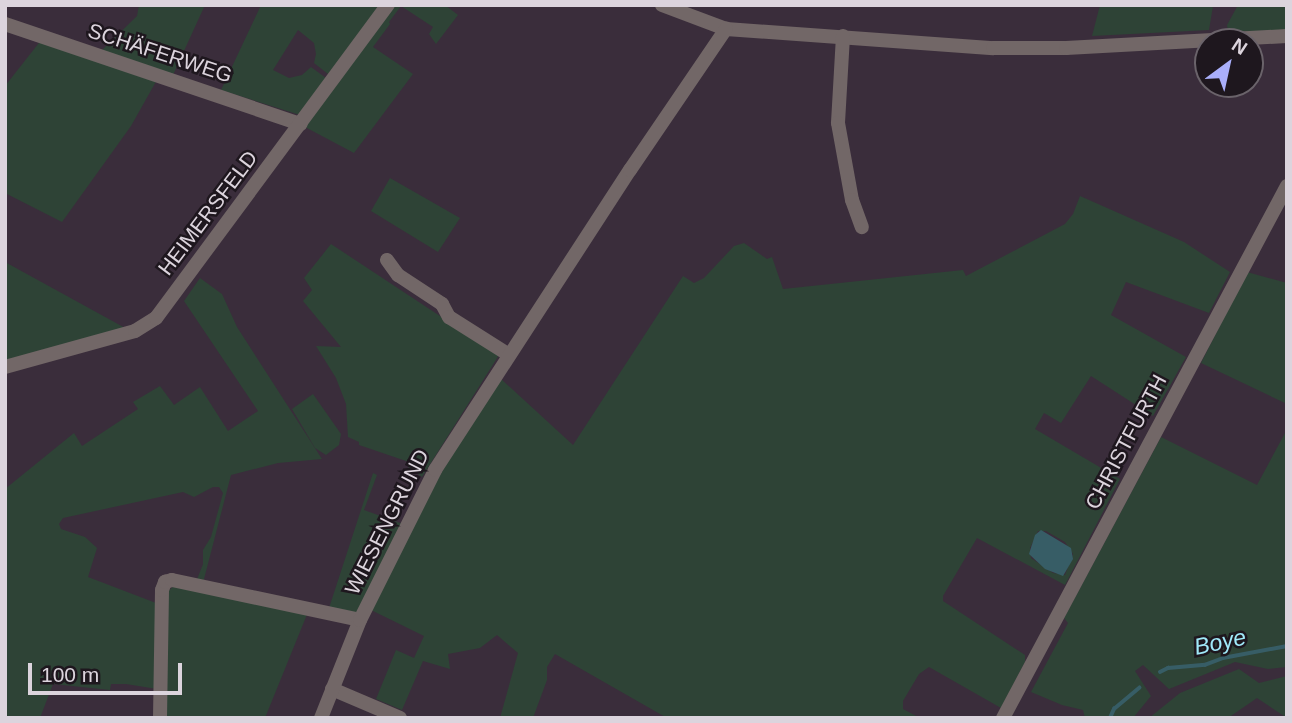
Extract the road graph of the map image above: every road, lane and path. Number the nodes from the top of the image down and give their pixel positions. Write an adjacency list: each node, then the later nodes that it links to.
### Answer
1 (388, 5): 7 (street, HEIMERSFELD)
2 (662, 5): 4 (street)
3 (5, 24): 7 (street, SCHÄFERWEG)
4 (726, 29): 5 (street); 11 (street, WIESENGRUND)
5 (844, 36): 6 (street); 9 (street)
6 (1287, 36)
7 (301, 124): 12 (street, HEIMERSFELD)
8 (1287, 186): 18 (street, CHRISTFURTH)
9 (862, 227)
10 (387, 260): 11 (street)
11 (509, 355): 13 (street, WIESENGRUND)
12 (5, 367)
13 (360, 620): 14 (street, WIESENGRUND); 15 (street)
14 (332, 689): 16 (street, WIESENGRUND); 17 (street)
15 (160, 718)
16 (321, 718)
17 (400, 718)
18 (1003, 718)

